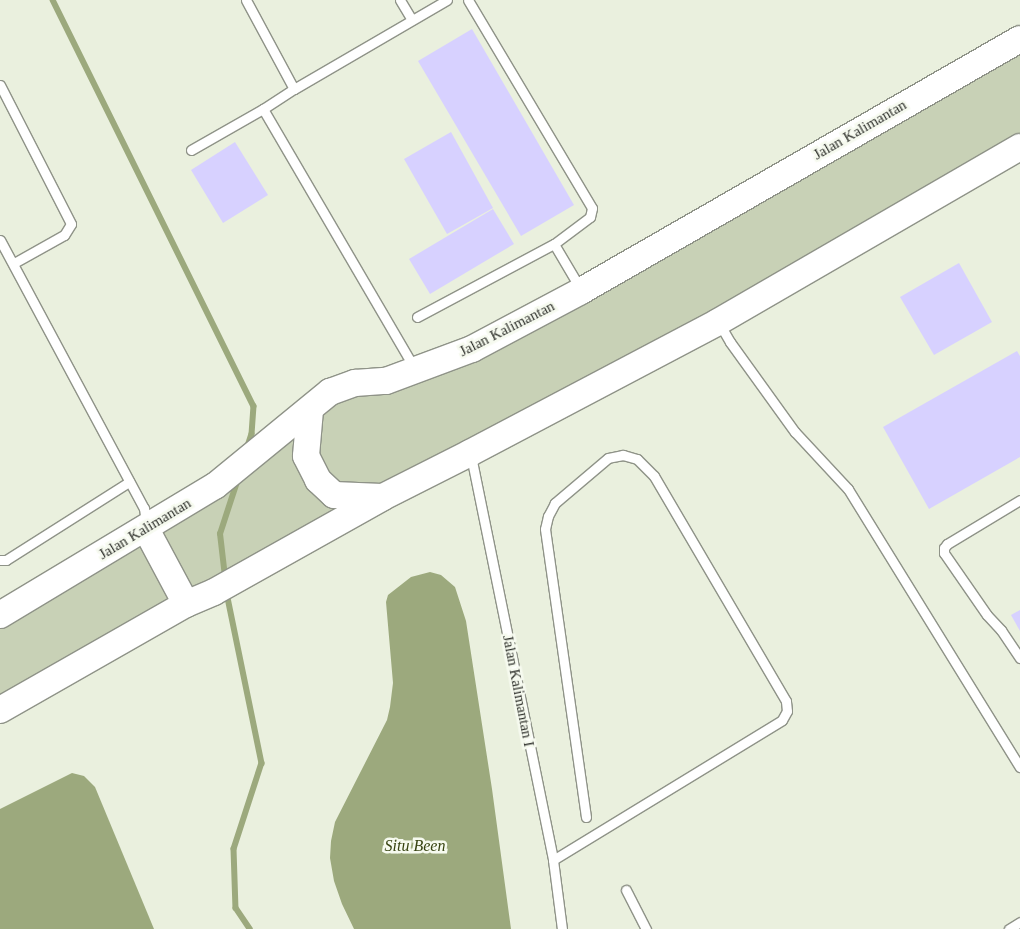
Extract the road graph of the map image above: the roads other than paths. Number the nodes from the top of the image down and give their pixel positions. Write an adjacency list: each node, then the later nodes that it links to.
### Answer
1 (246, 0): 8 (lane)
2 (400, 0): 5 (lane)
3 (447, 0): 5 (lane)
4 (468, 0): 13 (lane)
5 (412, 20): 8 (lane)
6 (1020, 38): 15 (street, Jalan Kalimantan)
7 (0, 85): 14 (lane)
8 (294, 89): 9 (lane)
9 (263, 109): 11 (lane); 18 (lane)
10 (1020, 147): 17 (street)
11 (191, 150)
12 (0, 240): 14 (lane)
13 (554, 244): 15 (lane); 16 (lane)
14 (14, 264): 21 (lane)
15 (581, 291): 18 (street, Jalan Kalimantan)
16 (417, 317)
17 (718, 322): 20 (street); 30 (lane)
18 (416, 372): 19 (street, Jalan Kalimantan)
19 (310, 410): 22 (street); 24 (street, Jalan Kalimantan)
20 (470, 453): 22 (street); 32 (lane, Jalan Kalimantan I)
21 (129, 482): 24 (lane); 25 (lane)
22 (383, 497): 26 (street)
23 (1020, 500): 28 (lane)
24 (146, 529): 26 (street); 27 (street, Jalan Kalimantan)
25 (0, 560)
26 (186, 604): 29 (street)
27 (0, 615)
28 (1020, 658)
29 (0, 710)
30 (1020, 766)
31 (586, 817): 32 (lane)
32 (553, 860): 35 (lane, Jalan Kalimantan I)
33 (626, 890): 36 (lane)
34 (1020, 922): 37 (lane)
35 (562, 929)
36 (646, 929)
37 (1009, 929)

